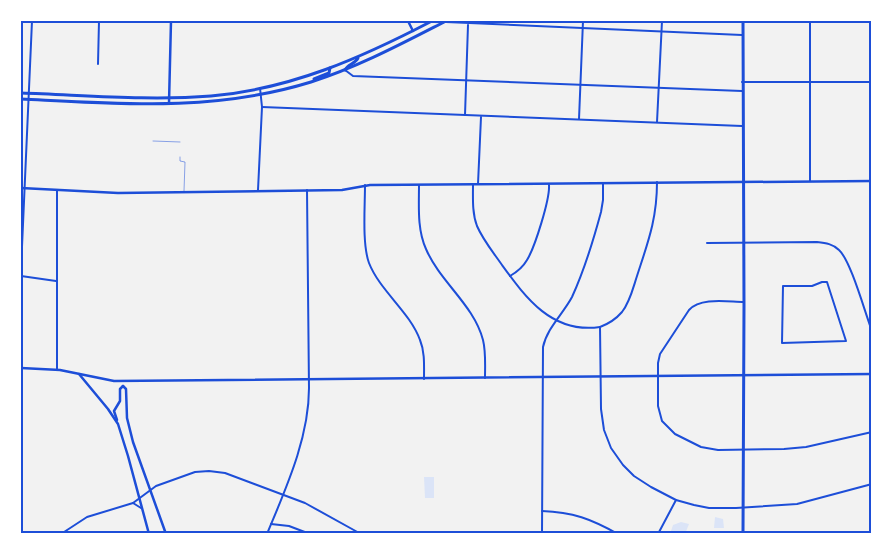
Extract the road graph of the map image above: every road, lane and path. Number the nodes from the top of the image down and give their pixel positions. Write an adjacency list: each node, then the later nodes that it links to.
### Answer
1 (32, 21): 30 (street)
2 (99, 21): 17 (street)
3 (171, 21): 32 (main road)
4 (407, 21): 9 (main road); 13 (main road)
5 (583, 21): 12 (street)
6 (662, 21): 14 (street)
7 (743, 21): 15 (main road)
8 (810, 21): 23 (street)
9 (431, 22): 10 (main road); 13 (main road)
10 (445, 22): 11 (street); 19 (main road)
11 (468, 24): 12 (street); 20 (street)
12 (583, 28): 14 (street); 25 (street)
13 (413, 30): 16 (main road)
14 (661, 32): 15 (street); 26 (street)
15 (742, 35): 22 (main road)
16 (358, 58): 18 (main road); 19 (main road)
17 (98, 64)
18 (330, 68): 21 (main road); 27 (main road)
19 (345, 70): 20 (street); 21 (main road)
20 (467, 79): 25 (street); 37 (street)
21 (312, 81): 31 (main road)
22 (742, 82): 23 (street); 28 (main road)
23 (810, 82): 24 (street); 48 (street)
24 (872, 82)
25 (580, 84): 26 (street); 39 (street)
26 (659, 86): 28 (street); 40 (street)
27 (260, 88): 31 (street); 32 (main road)
28 (742, 91): 41 (main road)
29 (21, 93): 30 (main road)
30 (28, 93): 32 (main road); 34 (street)
31 (261, 95): 35 (main road); 36 (street)
32 (169, 98): 35 (main road)
33 (21, 100): 34 (main road)
34 (28, 100): 35 (main road); 55 (street)
35 (169, 105)
36 (262, 107): 37 (street); 58 (street)
37 (465, 115): 38 (street)
38 (481, 116): 39 (street); 52 (street)
39 (579, 120): 40 (street)
40 (657, 122): 41 (street)
41 (742, 126): 47 (main road)
42 (153, 141): 43 (lane)
43 (180, 142)
44 (180, 157): 59 (lane)
45 (872, 181): 48 (main road)
46 (657, 182): 47 (main road); 50 (main road); 69 (street)
47 (743, 182): 48 (main road); 60 (main road)
48 (810, 182)
49 (549, 183): 50 (main road); 52 (main road); 64 (street)
50 (603, 183): 68 (street)
51 (473, 184): 52 (main road); 53 (main road); 64 (street)
52 (478, 184)
53 (419, 185): 54 (main road); 80 (street)
54 (365, 186): 57 (main road); 79 (street)
55 (23, 188): 56 (main road); 62 (street)
56 (57, 190): 59 (main road); 65 (street)
57 (308, 190): 58 (main road); 81 (street)
58 (258, 191): 59 (main road)
59 (184, 192)
60 (744, 242): 61 (street); 67 (main road); 70 (street)
61 (707, 243)
62 (21, 269)
63 (21, 276): 65 (street)
64 (510, 276): 68 (street)
65 (57, 281): 72 (street)
66 (783, 286): 66 (street)
67 (744, 302): 75 (main road); 77 (street)
68 (557, 320): 69 (street); 78 (street)
69 (600, 327): 76 (street)
70 (872, 331)
71 (21, 368): 72 (main road)
72 (57, 369): 73 (main road)
73 (78, 373): 82 (main road); 84 (main road)
74 (872, 374): 75 (main road)
75 (744, 375): 77 (main road); 86 (main road)
76 (600, 376): 77 (main road); 78 (main road); 91 (street)
77 (658, 376): 86 (street)
78 (543, 377): 80 (main road); 95 (street)
79 (424, 378): 80 (main road); 81 (main road)
80 (485, 378)
81 (309, 380): 82 (main road); 89 (street)
82 (123, 381): 83 (main road)
83 (123, 386): 84 (main road); 88 (main road)
84 (118, 424): 90 (main road)
85 (872, 432): 86 (street)
86 (744, 450): 93 (main road)
87 (872, 484): 93 (street)
88 (150, 490): 89 (street); 90 (street); 99 (main road)
89 (282, 495): 96 (street); 102 (street)
90 (139, 498): 92 (street); 94 (main road)
91 (676, 500): 93 (street); 105 (street)
92 (132, 503): 94 (street); 97 (street)
93 (743, 508): 106 (main road)
94 (142, 509): 98 (main road)
95 (542, 511): 103 (street); 104 (street)
96 (271, 524): 100 (street); 101 (street)
97 (61, 534)
98 (149, 534)
99 (166, 534)
100 (267, 534)
101 (310, 534)
102 (361, 534)
103 (542, 534)
104 (618, 534)
105 (658, 534)
106 (743, 534)

